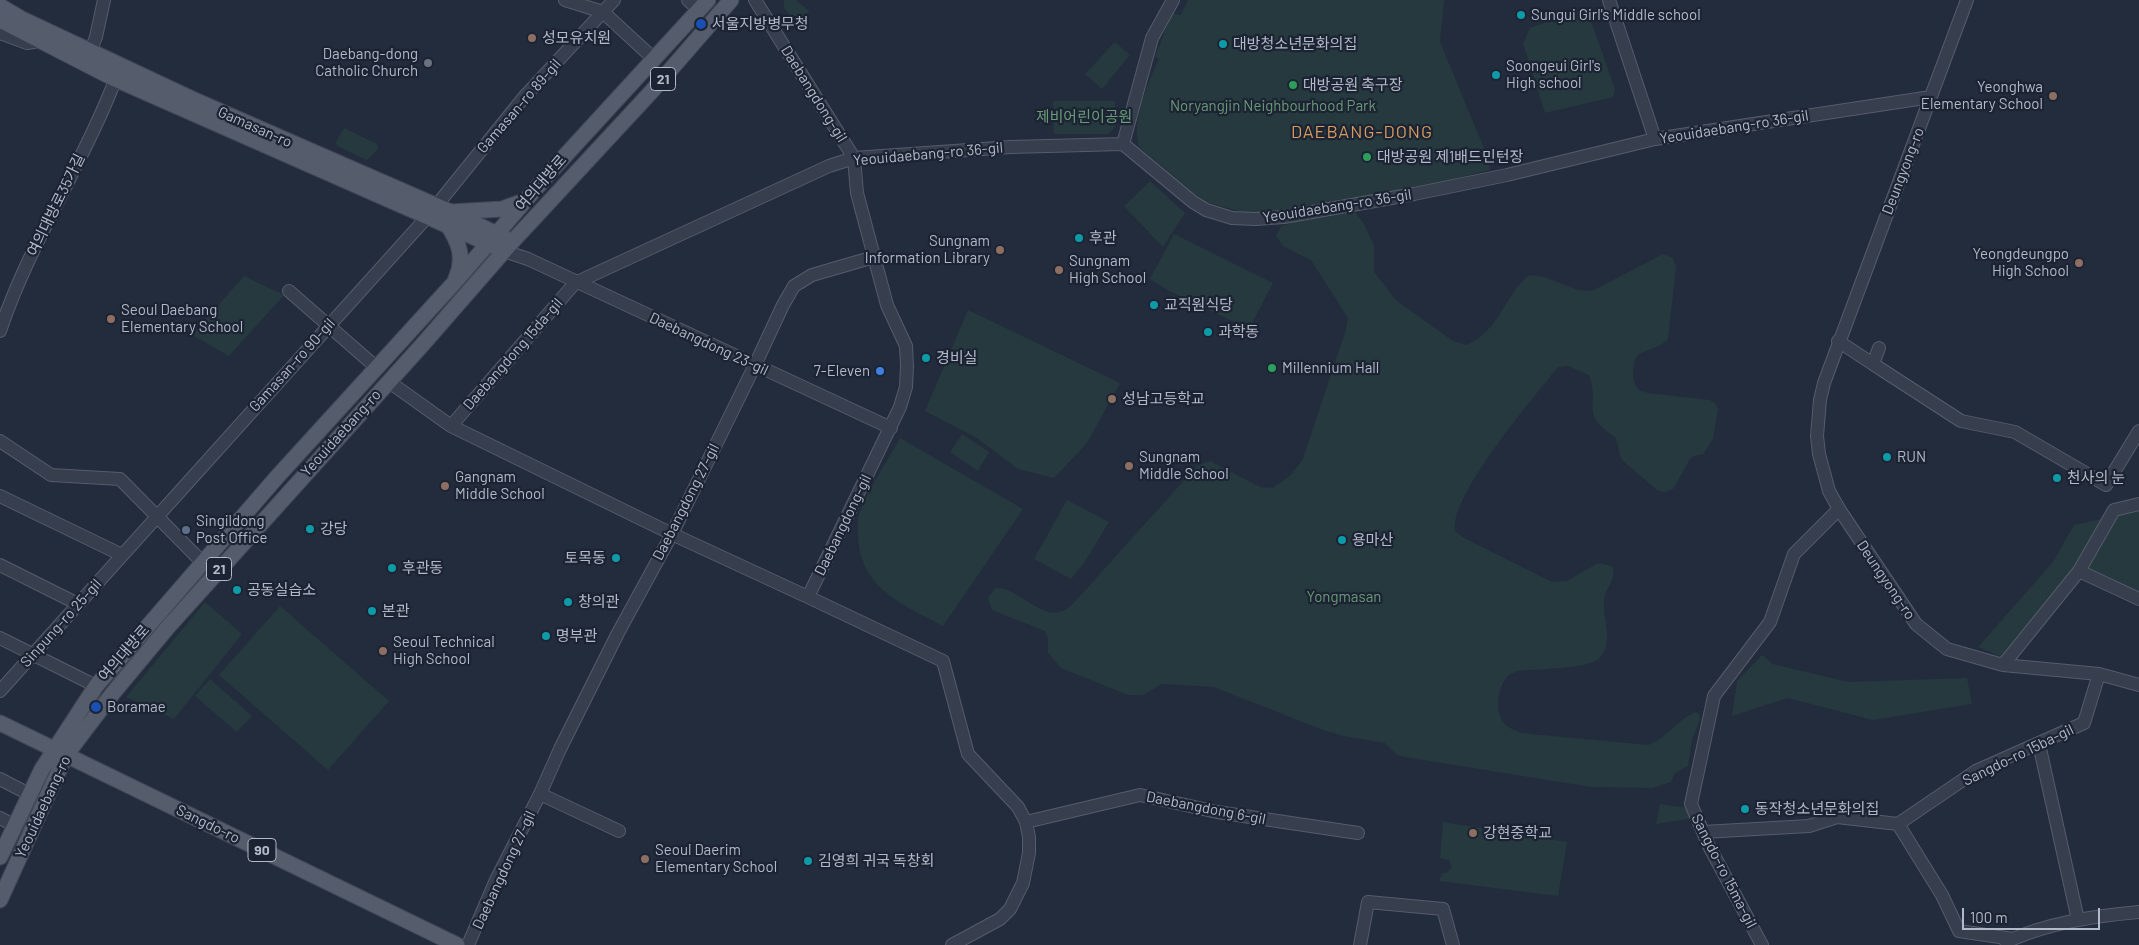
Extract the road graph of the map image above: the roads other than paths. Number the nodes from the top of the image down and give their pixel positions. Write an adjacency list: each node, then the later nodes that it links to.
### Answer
1 (4, 0): 13 (street)
2 (104, 0): 17 (street)
3 (565, 0): 12 (street)
4 (614, 0): 12 (street, Gamasan-ro 89-gil)
5 (731, 0): 14 (main road, Yeouidaebang-ro / 21)
6 (755, 0): 23 (street, Daebangdong-gil)
7 (1172, 0): 22 (street)
8 (1609, 0): 21 (street)
9 (1967, 0): 20 (street, Deungyong-ro)
10 (698, 3): 14 (main road); 18 (main road, 여의대방로)
11 (0, 6): 13 (main road, Gamasan-ro)
12 (603, 12): 18 (street); 25 (street, Gamasan-ro 89-gil)
13 (7, 18): 16 (main road, Gamasan-ro); 17 (main road, Gamasan-ro)
14 (712, 21): 28 (main road, Yeouidaebang-ro / 21)
15 (0, 33): 16 (street)
16 (39, 41): 17 (main road, Gamasan-ro)
17 (88, 58): 19 (main road, Gamasan-ro)
18 (654, 59): 24 (main road, 여의대방로)
19 (118, 72): 25 (main road, Gamasan-ro); 34 (street, 여의대방로35가길)
20 (1931, 97): 21 (street, Yeouidaebang-ro 36-gil); 35 (street, Deungyong-ro)
21 (1655, 139): 22 (street, Yeouidaebang-ro 36-gil)
22 (1123, 144): 23 (street, Yeouidaebang-ro 36-gil)
23 (854, 158): 29 (street, Daebangdong-gil); 30 (street, Yeouidaebang-ro 36-gil)
24 (525, 200): 26 (main road); 27 (main road, 여의대방로)
25 (432, 211): 26 (main road, Gamasan-ro); 33 (street, Gamasan-ro 90-gil)
26 (449, 218): 27 (main road, Gamasan-ro); 31 (main road)
27 (493, 239): 28 (main road, Gamasan-ro); 31 (main road, 여의대방로)
28 (508, 246): 30 (street, Daebangdong 23-gil); 40 (main road, Yeouidaebang-ro / 21)
29 (874, 257): 38 (street, Daebangdong 27-gil); 42 (street, Daebangdong-gil)
30 (575, 283): 38 (street, Daebangdong 23-gil); 41 (street, Daebangdong 15da-gil)
31 (453, 284): 39 (main road, 여의대방로)
32 (289, 291): 33 (street)
33 (328, 325): 39 (street); 48 (street, Gamasan-ro 90-gil)
34 (0, 331)
35 (1838, 341): 37 (street); 47 (street, Deungyong-ro)
36 (1879, 348): 37 (street)
37 (1872, 364): 43 (street)
38 (755, 365): 42 (street, Daebangdong 23-gil); 49 (street, Daebangdong 27-gil)
39 (377, 368): 51 (main road, Yeouidaebang-ro / 21)
40 (388, 380): 41 (street); 66 (main road, Yeouidaebang-ro / 21)
41 (451, 426): 49 (street)
42 (891, 428): 54 (street, Daebangdong-gil)
43 (2139, 431)
44 (0, 441): 48 (street)
45 (0, 496): 50 (street)
46 (2139, 504): 53 (street)
47 (1839, 510): 59 (street, Deungyong-ro); 75 (street, Sangdo-ro 15ma-gil)
48 (156, 516): 50 (street, Sinpung-ro 25-gil); 51 (street)
49 (672, 534): 54 (street); 69 (street, Daebangdong 27-gil)
50 (122, 555): 56 (street, Sinpung-ro 25-gil)
51 (202, 562): 62 (main road, 여의대방로)
52 (0, 565): 56 (street)
53 (2080, 571): 55 (street); 59 (street)
54 (808, 597): 71 (street)
55 (2139, 599)
56 (78, 604): 58 (street, Sinpung-ro 25-gil)
57 (0, 638): 58 (street)
58 (33, 654): 62 (street); 63 (street, Sinpung-ro 25-gil)
59 (2003, 665): 60 (street, Deungyong-ro)
60 (2099, 674): 61 (street, Deungyong-ro); 65 (street, Sangdo-ro 15ba-gil)
61 (2139, 685)
62 (96, 686): 66 (main road, 여의대방로)
63 (0, 691)
64 (0, 723): 66 (main road, 90)
65 (2039, 744): 72 (street, Sangdo-ro 15ba-gil); 80 (street)
66 (60, 752): 68 (main road, 여의대방로); 78 (main road, Yeouidaebang-ro / 21); 82 (main road, Sangdo-ro / 90)
67 (0, 779): 68 (street)
68 (29, 794): 73 (main road, 여의대방로)
69 (540, 794): 74 (street, Daebangdong 27-gil); 83 (street, Daebangdong 27-gil)
70 (0, 818): 73 (street)
71 (1026, 822): 76 (street, Daebangdong 6-gil); 84 (street)
72 (1898, 824): 75 (street); 81 (street)
73 (15, 826): 77 (main road, 여의대방로)
74 (618, 831)
75 (1703, 832): 87 (street, Sangdo-ro 15ma-gil)
76 (1358, 833)
77 (0, 857)
78 (0, 900)
79 (2139, 912): 80 (street)
80 (2078, 920): 81 (street)
81 (2012, 938): 88 (street)
82 (457, 945)
83 (468, 945)
84 (952, 945)
85 (1360, 945): 86 (street)
86 (1453, 945)
87 (1762, 945)
88 (1999, 945)

